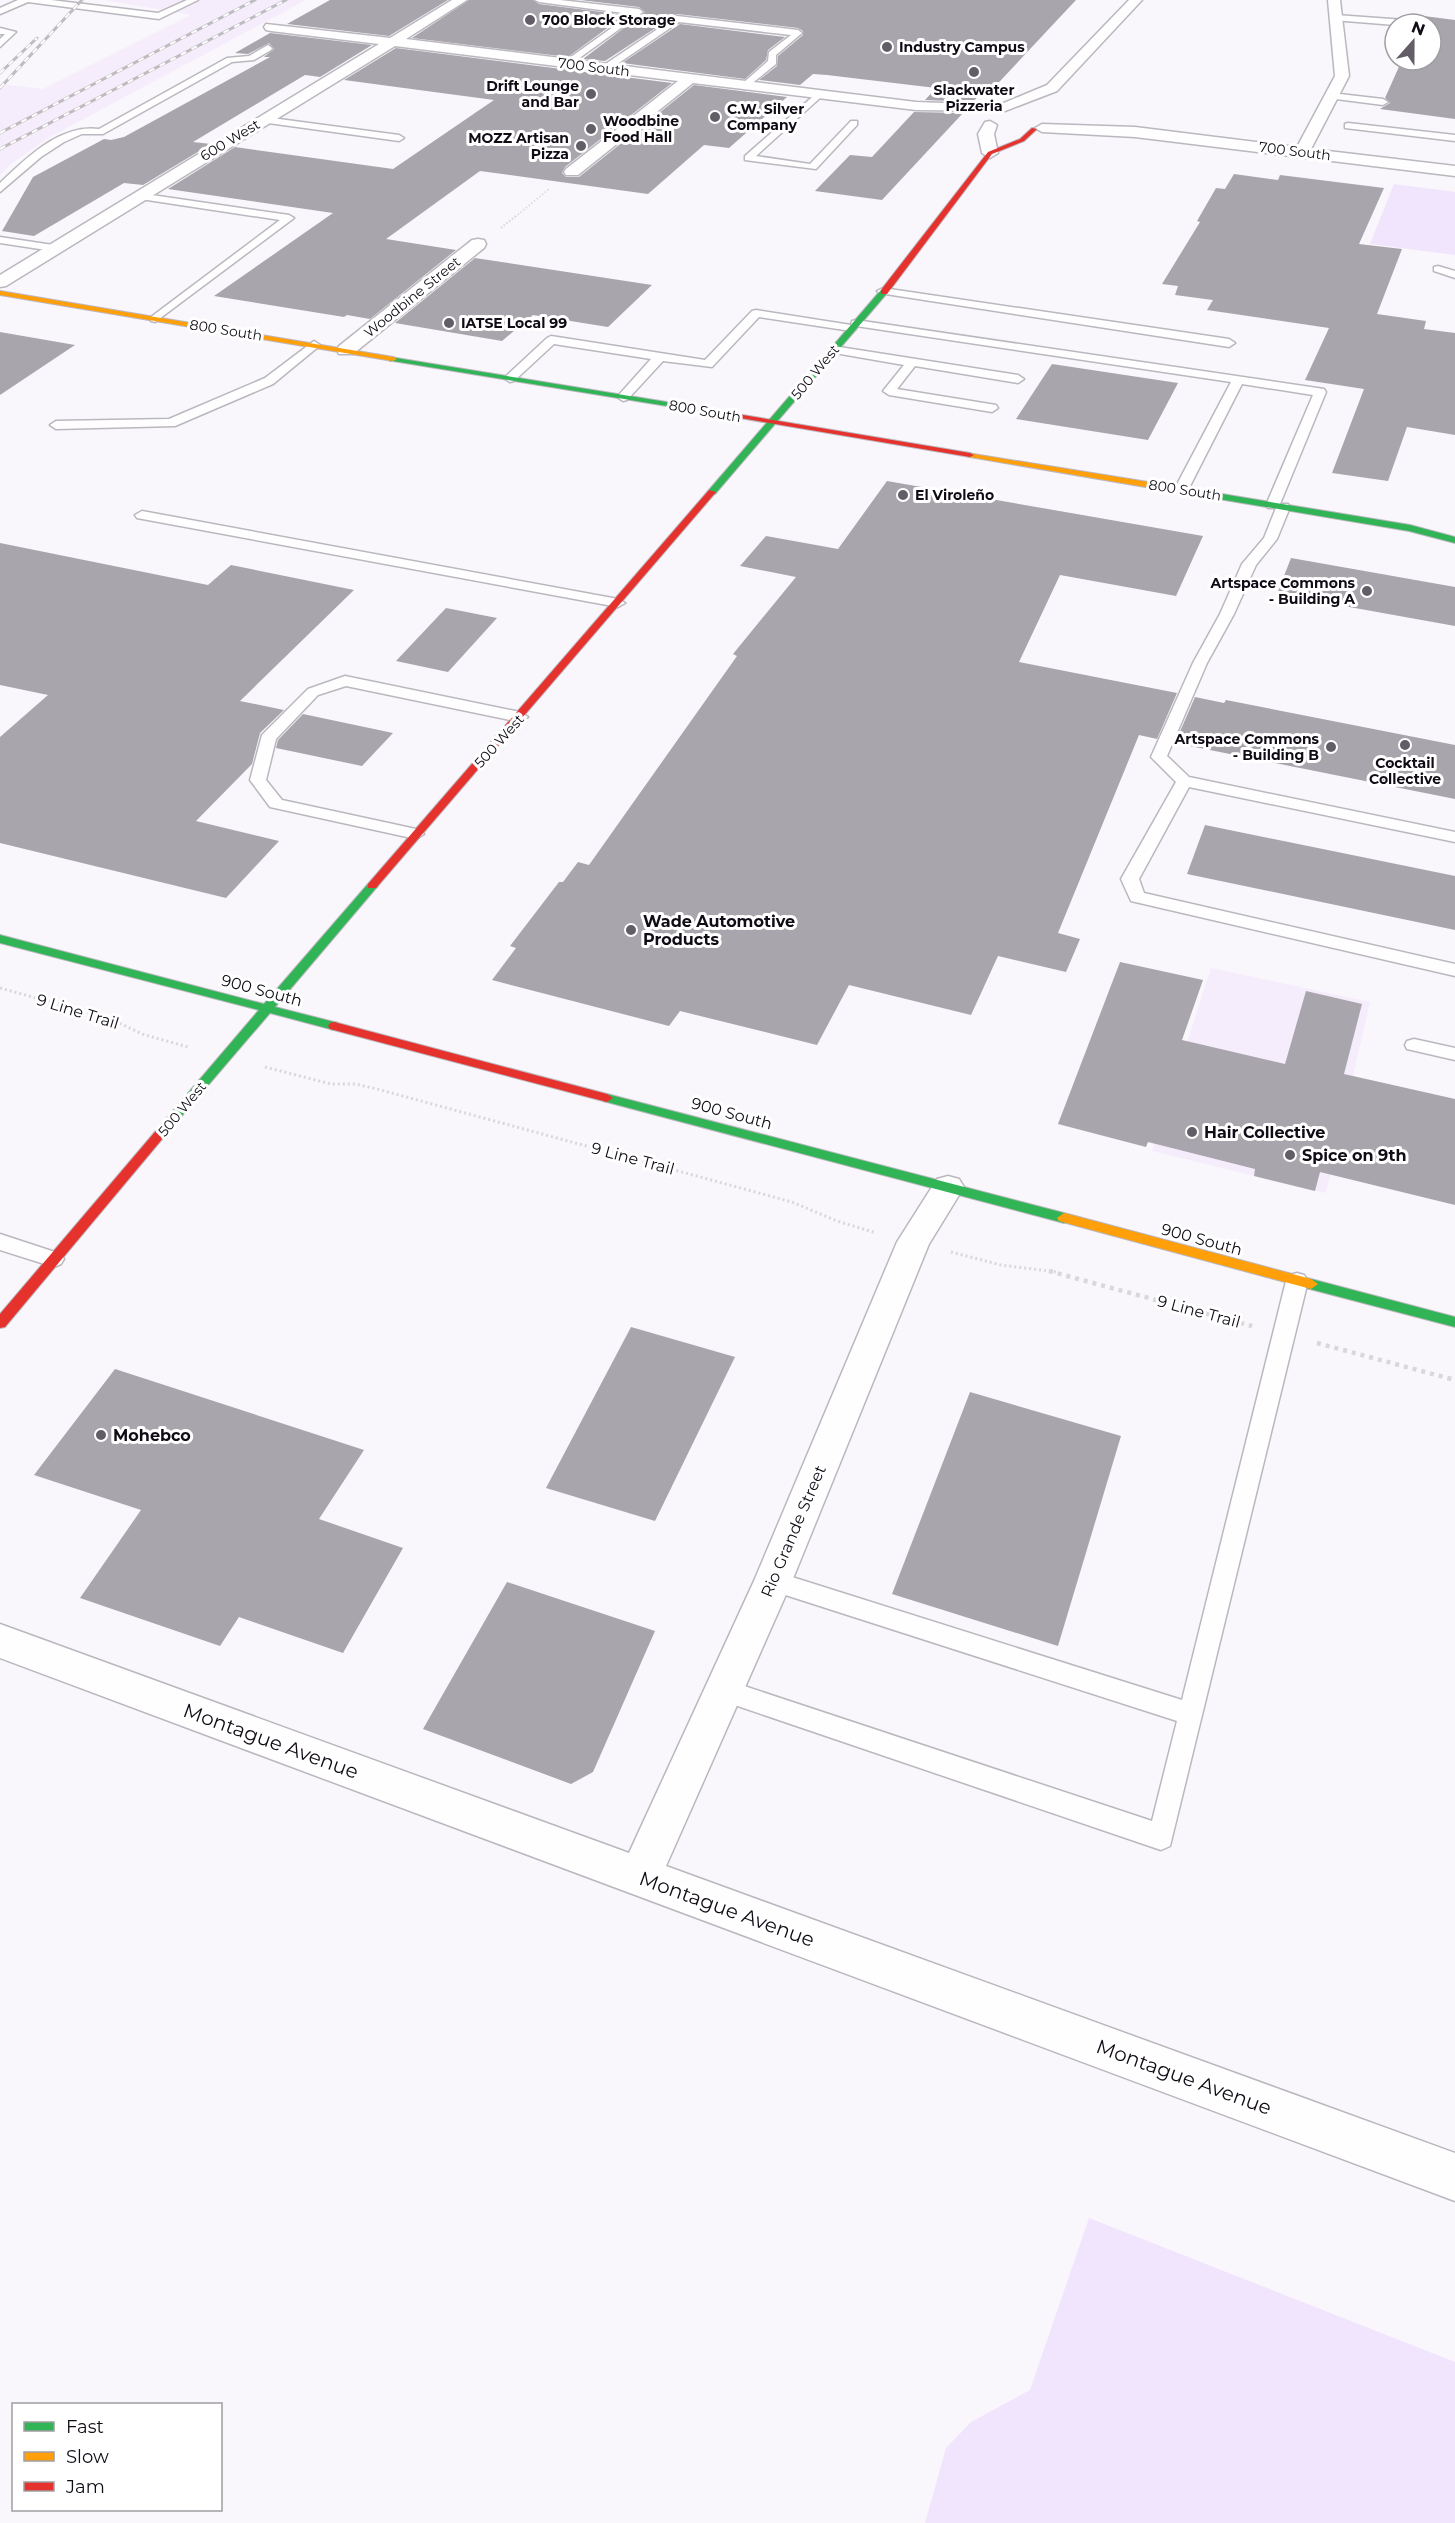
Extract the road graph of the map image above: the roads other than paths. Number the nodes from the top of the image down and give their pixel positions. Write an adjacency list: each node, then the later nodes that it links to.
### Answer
1 (25, 0): 8 (lane)
2 (32, 0): 3 (lane)
3 (194, 0)
4 (461, 0): 13 (street, 600 West)
5 (538, 0): 16 (lane)
6 (1136, 0): 20 (street)
7 (1335, 0): 9 (street)
8 (0, 11)
9 (1336, 18): 10 (lane); 22 (street)
10 (1383, 21)
11 (271, 27): 13 (street, 700 South)
12 (0, 31): 14 (lane)
13 (391, 42): 16 (street, 700 South); 27 (street, 600 West)
14 (0, 44)
15 (268, 48): 39 (lane)
16 (567, 64): 17 (street, 700 South)
17 (604, 69): 18 (street, 700 South); 19 (lane)
18 (689, 79): 19 (street, 700 South); 38 (street)
19 (745, 86): 21 (street, 700 South)
20 (1052, 88): 25 (street); 26 (street)
21 (818, 95): 24 (street, 700 South); 28 (lane)
22 (1331, 96): 23 (lane); 35 (street)
23 (1383, 102)
24 (916, 106): 25 (street, 700 South); 29 (street, 700 South)
25 (1000, 108): 26 (street, 700 South); 29 (street)
26 (1047, 111): 31 (street); 32 (street, 700 South)
27 (264, 120): 33 (lane); 40 (street, 600 West)
28 (854, 123)
29 (995, 126): 31 (street, 700 South); 36 (street)
30 (1348, 126): 34 (lane)
31 (1038, 129): 32 (street, 700 South); 36 (street)
32 (1135, 132): 35 (street, 700 South)
33 (399, 138)
34 (1455, 138)
35 (1302, 152): 37 (street, 700 South)
36 (990, 153): 47 (street, 500 West)
37 (1455, 171)
38 (572, 172)
39 (0, 189)
40 (138, 196): 43 (street, 600 West); 49 (lane)
41 (0, 240): 43 (lane)
42 (478, 244): 53 (street, Woodbine Street)
43 (52, 248): 46 (street, 600 West)
44 (1438, 268): 45 (lane)
45 (1455, 275)
46 (0, 282)
47 (883, 291): 50 (street, 500 West); 51 (lane)
48 (0, 293): 49 (street, 800 South)
49 (155, 319): 52 (street, 800 South)
50 (854, 325): 54 (street, 500 West); 55 (lane); 59 (lane)
51 (1228, 343)
52 (314, 345): 53 (street, 800 South); 63 (lane)
53 (346, 350): 57 (street, 800 South)
54 (833, 350): 56 (lane); 62 (street, 500 West)
55 (660, 357): 57 (lane); 60 (lane)
56 (912, 362): 58 (lane); 61 (lane)
57 (510, 378): 60 (street, 800 South)
58 (1018, 379)
59 (1238, 380): 64 (lane); 65 (lane)
60 (623, 397): 62 (street, 800 South)
61 (992, 408)
62 (771, 422): 64 (street, 800 South); 70 (street, 500 West)
63 (56, 425)
64 (1181, 490): 65 (street, 800 South)
65 (1278, 506): 67 (street, 800 South); 72 (lane)
66 (142, 515): 70 (lane)
67 (1410, 528): 68 (street, 800 South); 69 (street, 800 South)
68 (1455, 529)
69 (1455, 540)
70 (618, 603): 71 (street, 500 West)
71 (520, 717): 73 (street, 500 West); 73 (lane)
72 (1184, 781): 74 (lane); 76 (lane)
73 (416, 834): 77 (street, 500 West)
74 (1455, 837)
75 (0, 939): 77 (street, 900 South)
76 (1455, 970)
77 (268, 1009): 80 (street, 900 South); 82 (street, 500 West)
78 (1414, 1046): 79 (lane)
79 (1455, 1054)
80 (948, 1187): 83 (street, 900 South); 86 (street, Rio Grande Street)
81 (0, 1242): 82 (lane)
82 (54, 1259): 85 (street, 500 West)
83 (1297, 1281): 84 (street, 900 South); 89 (lane)
84 (1455, 1322)
85 (0, 1323)
86 (772, 1581): 88 (street, Rio Grande Street); 89 (lane)
87 (0, 1641): 90 (street, Montague Avenue)
88 (723, 1690): 89 (lane); 90 (street, Rio Grande Street)
89 (1191, 1714)
90 (640, 1877): 91 (street, Montague Avenue)
91 (1455, 2176)

